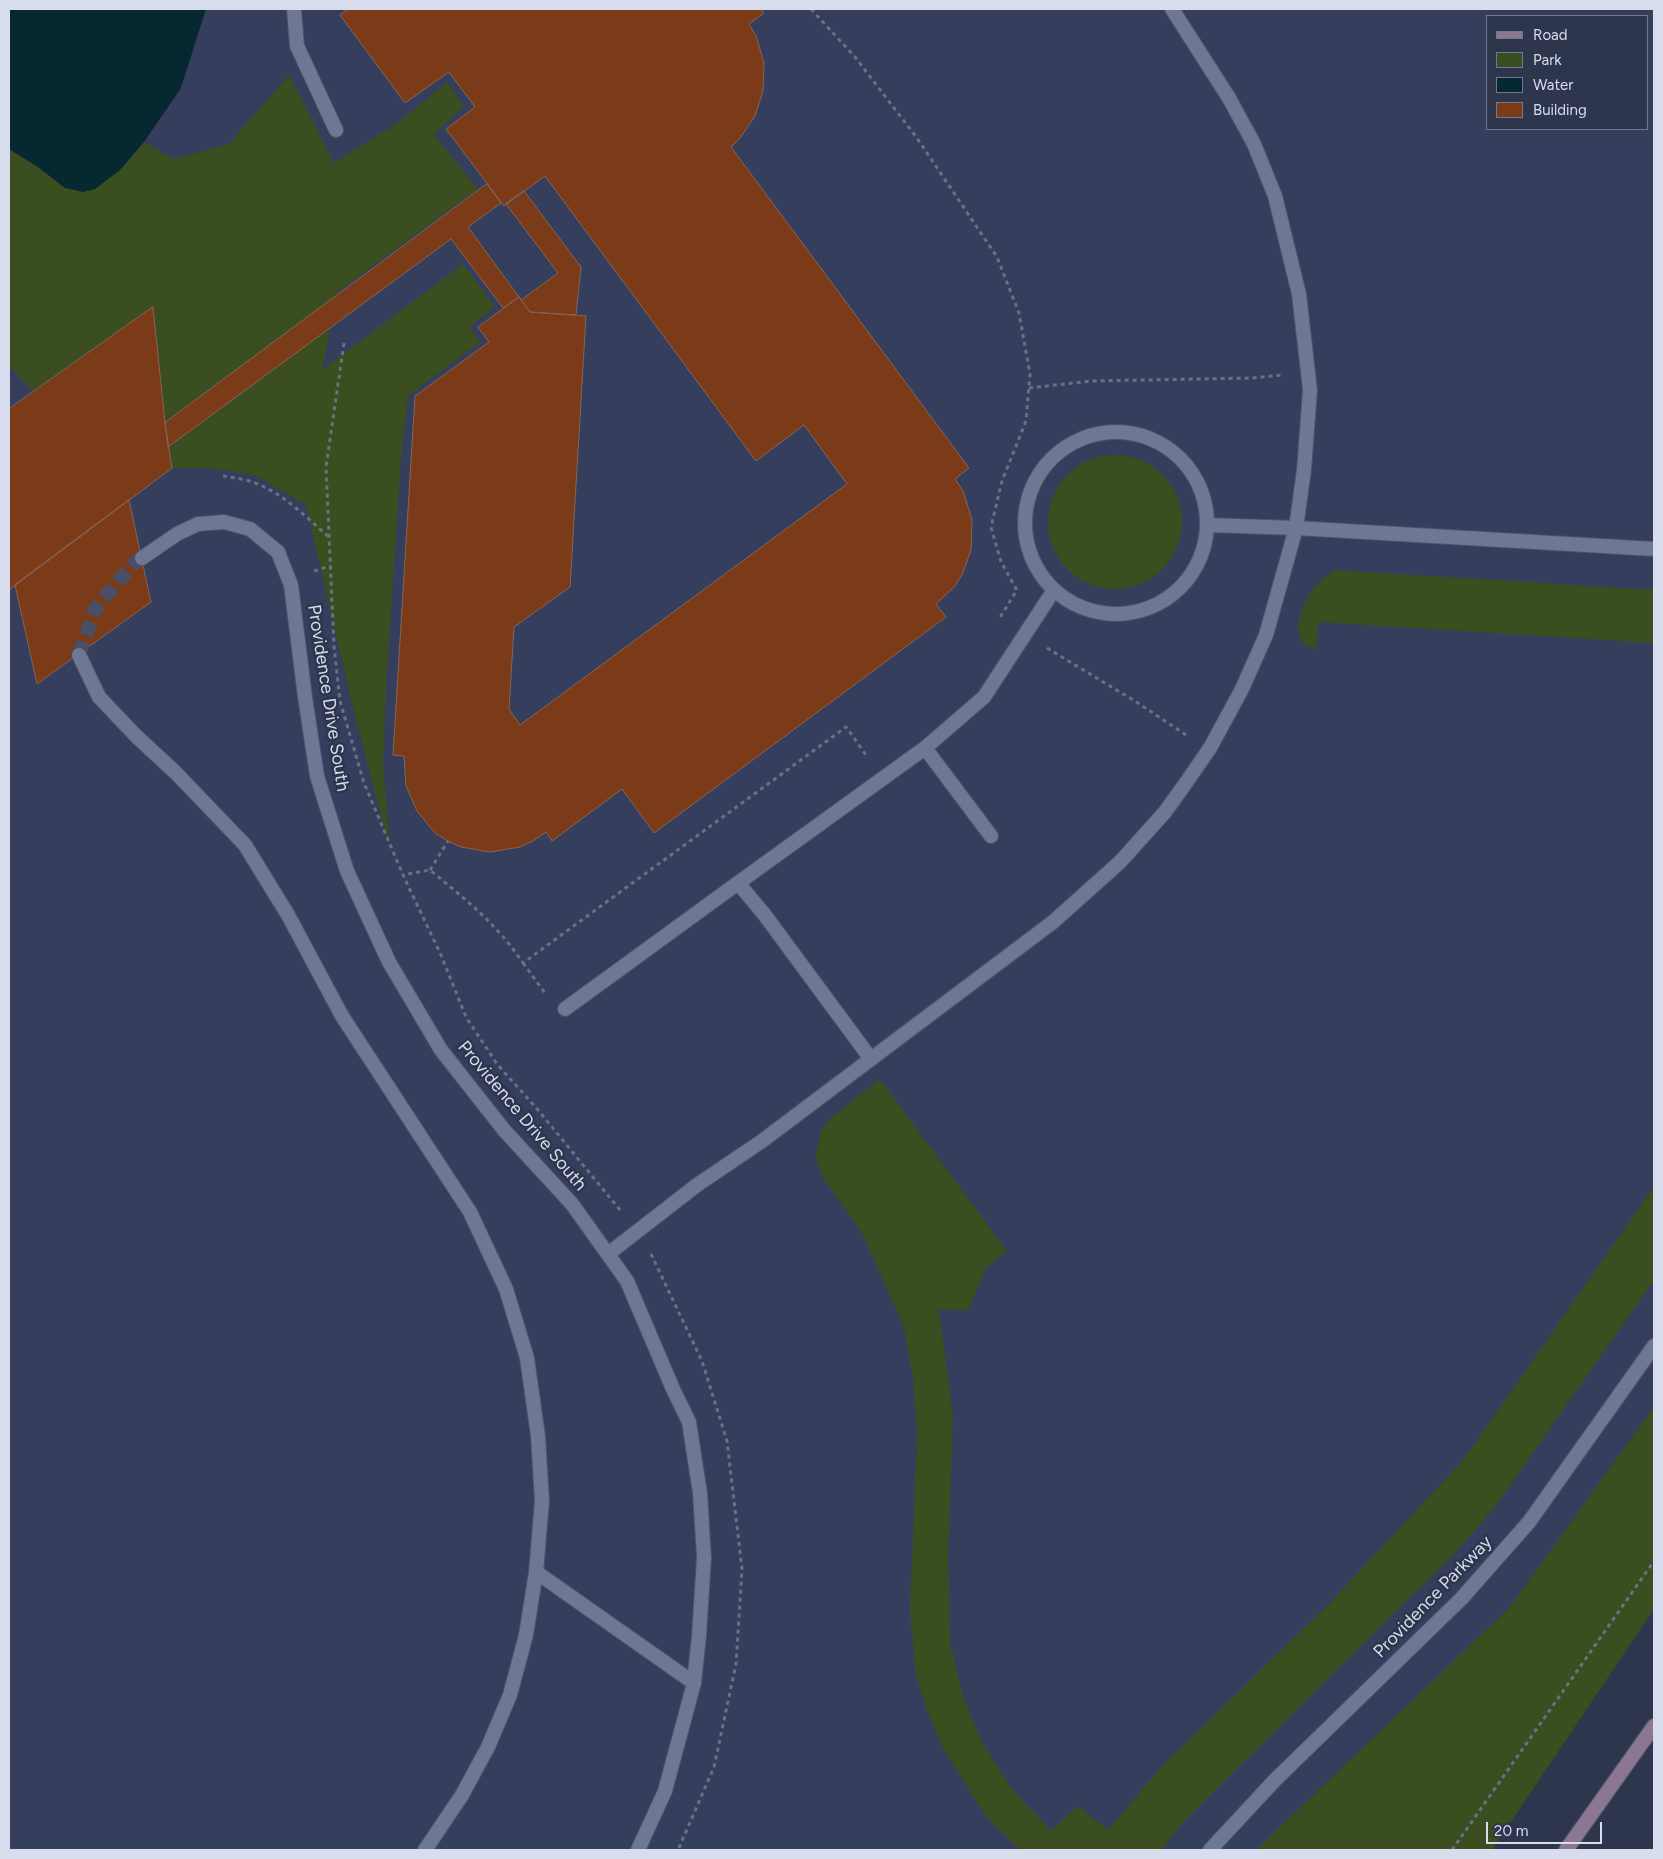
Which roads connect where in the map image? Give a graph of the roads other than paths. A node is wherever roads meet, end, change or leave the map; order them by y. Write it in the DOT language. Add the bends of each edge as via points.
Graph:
graph roads {
  1 [pos="294,9"];
  2 [pos="1172,9"];
  3 [pos="336,130"];
  4 [pos="1208,525"];
  5 [pos="1296,528"];
  6 [pos="1654,549"];
  7 [pos="142,558"];
  8 [pos="1054,590"];
  9 [pos="79,654"];
  10 [pos="925,748"];
  11 [pos="991,836"];
  12 [pos="738,883"];
  13 [pos="565,1009"];
  14 [pos="871,1059"];
  15 [pos="608,1254"];
  16 [pos="1654,1346"];
  17 [pos="536,1572"];
  18 [pos="694,1683"];
  19 [pos="1654,1726"];
  20 [pos="425,1850"];
  21 [pos="638,1850"];
  22 [pos="1210,1850"];
  23 [pos="1566,1850"];
  1 -- 3 [label="street" via="297,46"];
  2 -- 5 [label="street" via="1229,98 1254,144 1275,196 1299,294 1310,390"];
  4 -- 5 [label="street"];
  4 -- 8 [label="street" via="1206,544 1195,571 1176,594 1151,609 1123,615 1093,612 1067,601"];
  4 -- 8 [label="street" via="1201,486 1185,462 1162,443 1133,432 1101,432 1071,443 1046,462 1030,490 1024,520 1028,552 1043,580"];
  5 -- 6 [label="street"];
  5 -- 14 [label="street" via="1266,634 1242,689 1210,748 1165,812 1120,862 1053,922"];
  7 -- 15 [label="street, Providence Drive South" via="198,524 224,522 250,529 278,552 291,585 317,776 347,871 388,962 441,1050 504,1130 572,1204"];
  8 -- 10 [label="street" via="984,697"];
  9 -- 17 [label="street" via="99,697 245,845 288,915 342,1016 470,1212 506,1289 527,1358 538,1436 542,1500"];
  10 -- 11 [label="street"];
  10 -- 12 [label="street"];
  12 -- 13 [label="street"];
  12 -- 14 [label="street"];
  14 -- 15 [label="street"];
  15 -- 18 [label="street, Providence Drive South" via="627,1281 689,1422 700,1493 704,1558"];
  16 -- 22 [label="street, Providence Parkway" via="1529,1522 1474,1584 1275,1780"];
  17 -- 18 [label="street"];
  17 -- 20 [label="street" via="526,1635 510,1695 488,1747 462,1795"];
  18 -- 21 [label="street, Providence Drive South" via="665,1791"];
  19 -- 23 [label="main road"];
}
